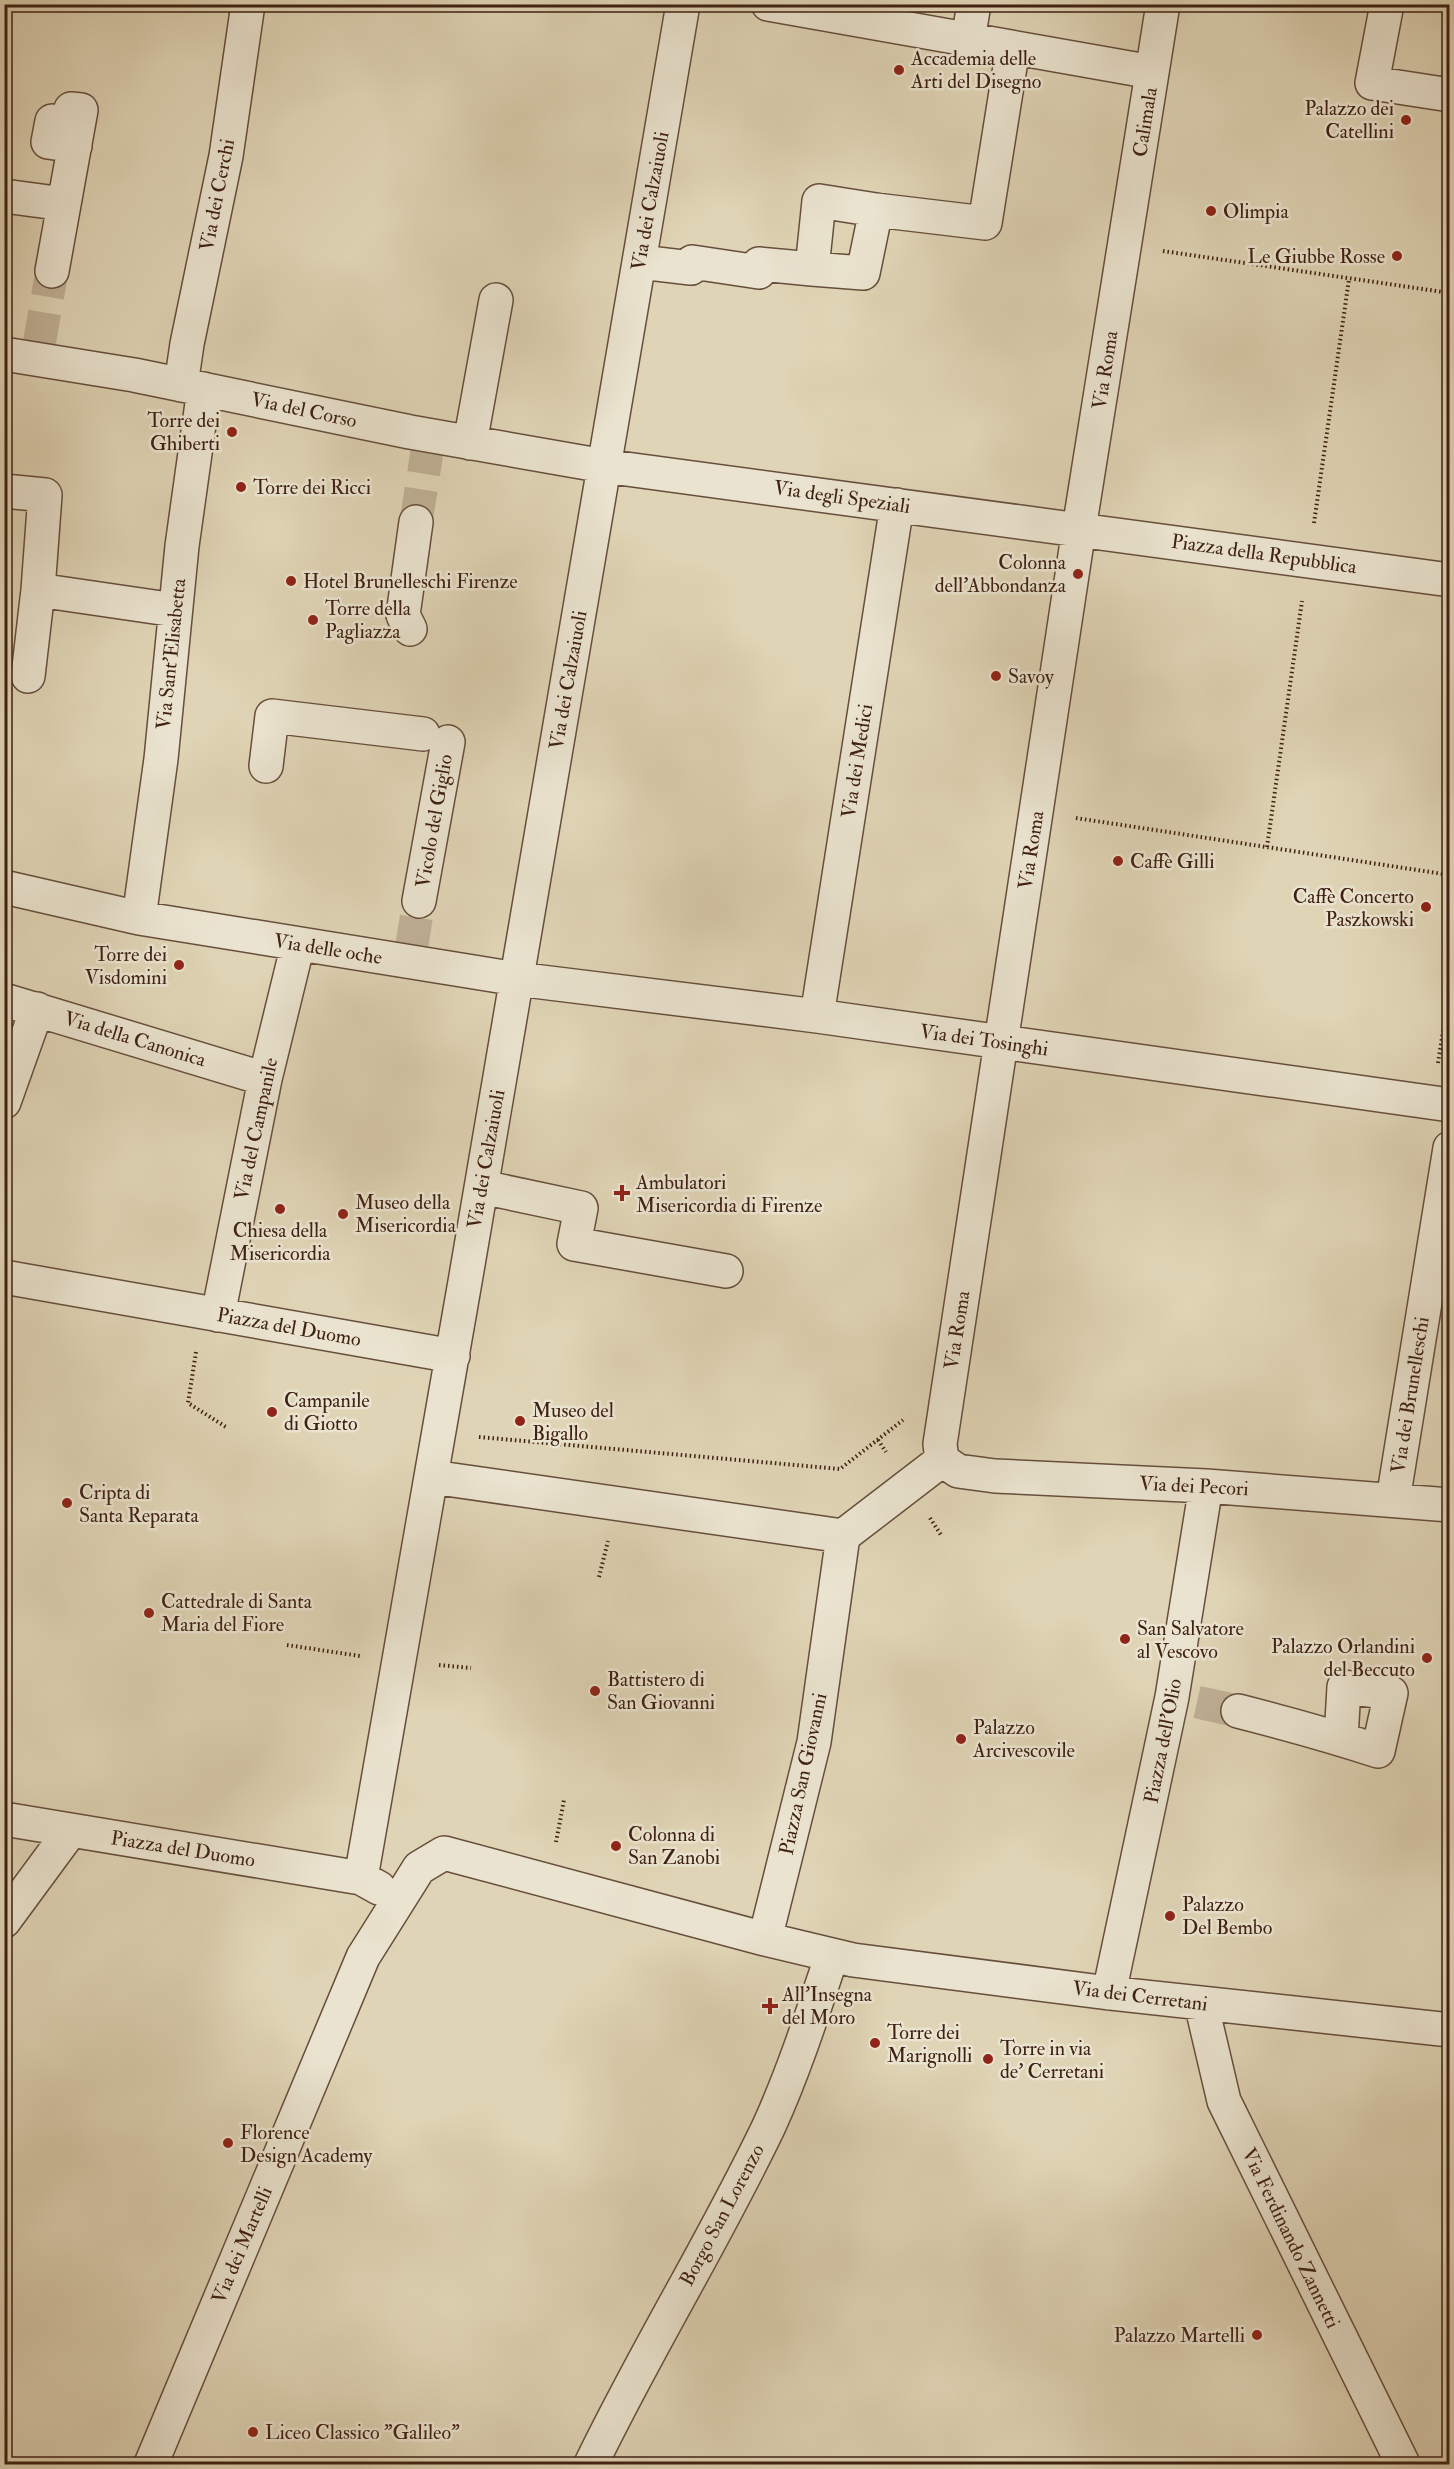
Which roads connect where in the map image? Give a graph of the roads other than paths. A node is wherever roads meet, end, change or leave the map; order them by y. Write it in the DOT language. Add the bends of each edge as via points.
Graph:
graph roads {
  1 [pos="248,4"];
  2 [pos="683,4"];
  3 [pos="768,4"];
  4 [pos="974,4"];
  5 [pos="1163,4"];
  6 [pos="1387,4"];
  7 [pos="968,40"];
  8 [pos="1014,48"];
  9 [pos="1152,72"];
  10 [pos="1449,95"];
  11 [pos="75,146"];
  12 [pos="4,196"];
  13 [pos="64,204"];
  14 [pos="876,210"];
  15 [pos="1126,243"];
  16 [pos="640,262"];
  17 [pos="812,269"];
  18 [pos="52,271"];
  19 [pos="496,300"];
  20 [pos="26,353"];
  21 [pos="193,387"];
  22 [pos="470,443"];
  23 [pos="604,466"];
  24 [pos="4,490"];
  25 [pos="897,505"];
  26 [pos="416,522"];
  27 [pos="1079,529"];
  28 [pos="1449,580"];
  29 [pos="38,590"];
  30 [pos="175,610"];
  31 [pos="410,629"];
  32 [pos="28,676"];
  33 [pos="266,766"];
  34 [pos="4,887"];
  35 [pos="419,901"];
  36 [pos="139,918"];
  37 [pos="298,944"];
  38 [pos="517,979"];
  39 [pos="4,999"];
  40 [pos="37,1009"];
  41 [pos="817,1016"];
  42 [pos="1000,1042"];
  43 [pos="265,1079"];
  44 [pos="4,1102"];
  45 [pos="1449,1105"];
  46 [pos="1449,1148"];
  47 [pos="482,1187"];
  48 [pos="726,1271"];
  49 [pos="4,1277"];
  50 [pos="210,1314"];
  51 [pos="453,1356"];
  52 [pos="942,1460"];
  53 [pos="444,1478"];
  54 [pos="1206,1486"];
  55 [pos="1393,1500"];
  56 [pos="1449,1505"];
  57 [pos="843,1536"];
  58 [pos="1238,1711"];
  59 [pos="1341,1739"];
  60 [pos="4,1820"];
  61 [pos="71,1830"];
  62 [pos="361,1878"];
  63 [pos="398,1899"];
  64 [pos="4,1921"];
  65 [pos="765,1939"];
  66 [pos="832,1955"];
  67 [pos="1109,1993"];
  68 [pos="1201,2003"];
  69 [pos="1449,2030"];
  70 [pos="151,2464"];
  71 [pos="591,2464"];
  72 [pos="1403,2464"];
  1 -- 21 [label="street, Via dei Cerchi" via="226,156 187,344"];
  2 -- 16 [label="street, Via dei Calzaiuoli"];
  3 -- 7 [label="street"];
  4 -- 7 [label="street"];
  5 -- 9 [label="street, Calimala"];
  6 -- 10 [label="street" via="1372,83"];
  7 -- 8 [label="street"];
  8 -- 9 [label="street"];
  8 -- 14 [label="street" via="985,222"];
  9 -- 15 [label="street, Calimala"];
  11 -- 13 [label="street"];
  12 -- 13 [label="street"];
  13 -- 18 [label="street"];
  14 -- 17 [label="street" via="863,273"];
  14 -- 17 [label="street" via="819,201"];
  15 -- 27 [label="street, Via Roma"];
  16 -- 17 [label="street" via="691,268 692,262 759,273 759,264"];
  16 -- 23 [label="street, Via dei Calzaiuoli"];
  19 -- 22 [label="street"];
  20 -- 21 [label="street, Via del Corso"];
  21 -- 22 [label="street, Via del Corso" via="429,440"];
  21 -- 30 [label="street, Via Sant'Elisabetta"];
  22 -- 23 [label="street, Via del Corso"];
  23 -- 25 [label="street, Via degli Speziali"];
  23 -- 38 [label="street, Via dei Calzaiuoli"];
  24 -- 29 [label="street" via="45,495"];
  25 -- 27 [label="street, Via degli Speziali"];
  25 -- 41 [label="street, Via dei Medici"];
  26 -- 31 [label="street" via="403,615"];
  27 -- 28 [label="street, Piazza della Repubblica"];
  27 -- 42 [label="street, Via Roma"];
  29 -- 30 [label="street"];
  29 -- 32 [label="street"];
  30 -- 36 [label="street, Via Sant'Elisabetta" via="161,759"];
  33 -- 35 [label="street, Vicolo del Giglio" via="272,716 436,738"];
  34 -- 36 [label="street"];
  36 -- 37 [label="street, Via delle oche"];
  37 -- 38 [label="street, Via delle oche" via="410,956"];
  37 -- 43 [label="street, Via del Campanile"];
  38 -- 41 [label="street, Via dei Tosinghi"];
  38 -- 47 [label="street, Via dei Calzaiuoli"];
  39 -- 40 [label="street, Via della Canonica"];
  40 -- 43 [label="street, Via della Canonica"];
  40 -- 44 [label="street"];
  41 -- 42 [label="street, Via dei Tosinghi"];
  42 -- 45 [label="street, Via dei Tosinghi"];
  42 -- 52 [label="street, Via Roma" via="940,1444"];
  43 -- 50 [label="street, Via del Campanile"];
  46 -- 55 [label="street, Via dei Brunelleschi"];
  47 -- 48 [label="street" via="581,1208 574,1244"];
  47 -- 51 [label="street, Via dei Calzaiuoli"];
  49 -- 50 [label="street, Piazza del Duomo"];
  50 -- 51 [label="street, Piazza del Duomo"];
  51 -- 53 [label="street" via="439,1433"];
  52 -- 54 [label="street, Via dei Pecori" via="958,1471 995,1476"];
  52 -- 57 [label="street"];
  53 -- 57 [label="street"];
  53 -- 62 [label="street"];
  54 -- 55 [label="street, Via dei Pecori"];
  54 -- 67 [label="street, Piazza dell'Olio" via="1184,1699"];
  55 -- 56 [label="street, Via dei Pecori"];
  57 -- 65 [label="street, Piazza San Giovanni" via="814,1742"];
  58 -- 59 [label="street"];
  60 -- 61 [label="street, Piazza del Duomo"];
  61 -- 62 [label="street, Piazza del Duomo"];
  61 -- 64 [label="street"];
  62 -- 63 [label="street, Piazza del Duomo"];
  63 -- 65 [label="street, Via dei Martelli" via="419,1868 444,1853"];
  63 -- 70 [label="street, Via dei Martelli" via="363,1957"];
  65 -- 66 [label="street"];
  66 -- 67 [label="street, Via dei Cerretani"];
  66 -- 71 [label="street, Borgo San Lorenzo" via="770,2124"];
  67 -- 68 [label="street, Via dei Cerretani"];
  68 -- 69 [label="street, Via dei Cerretani"];
  68 -- 72 [label="street, Via Ferdinando Zannetti" via="1224,2101"];
}
